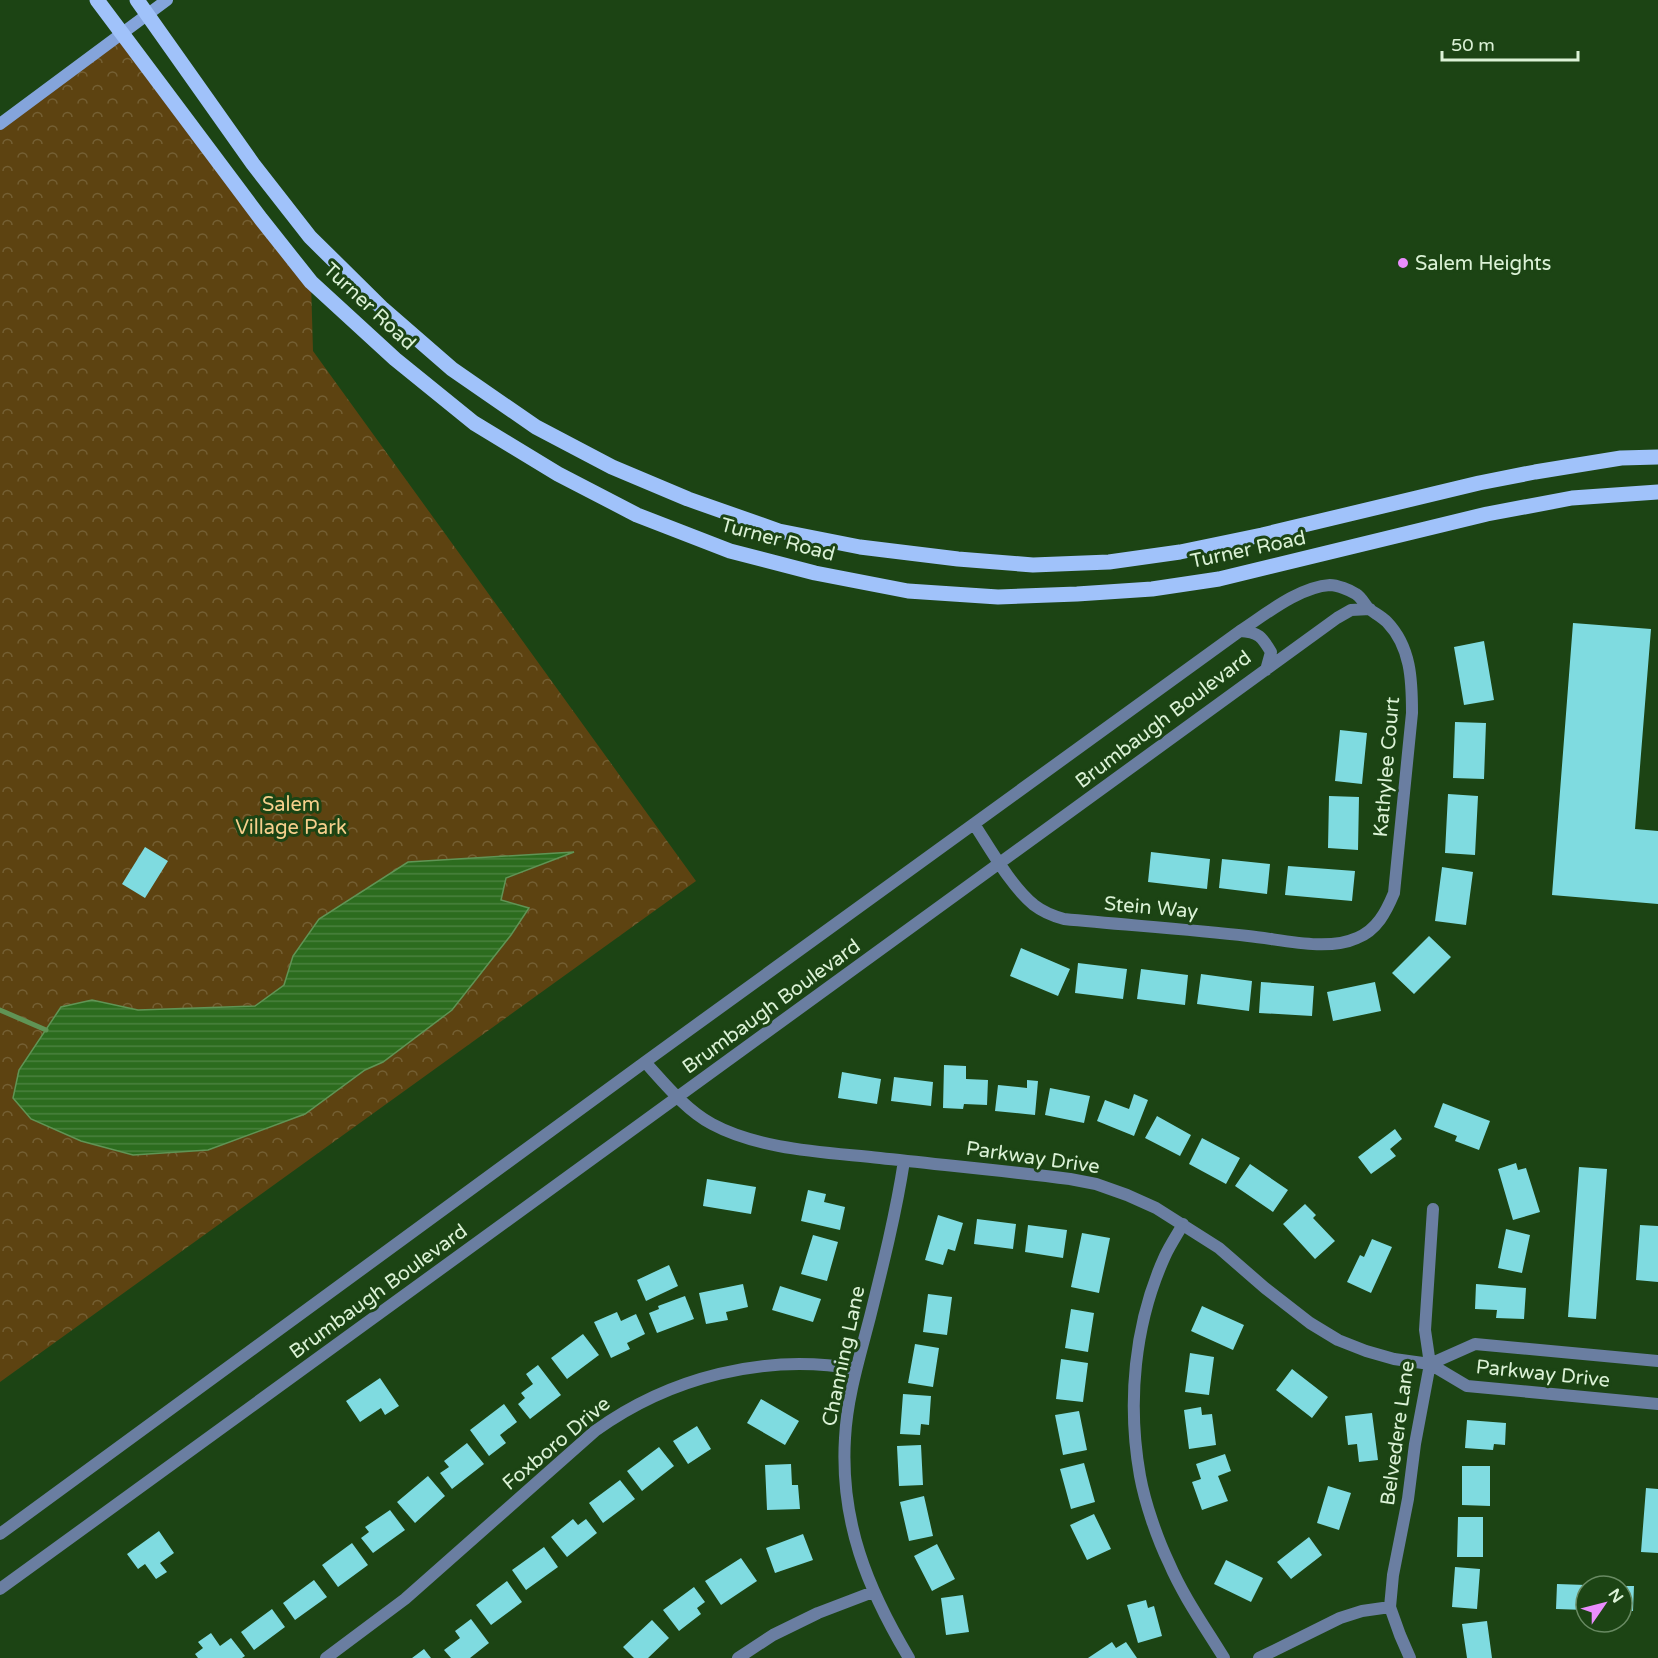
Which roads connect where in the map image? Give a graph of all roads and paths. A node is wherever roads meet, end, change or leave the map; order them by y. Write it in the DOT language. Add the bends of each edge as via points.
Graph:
graph roads {
  1 [pos="97,0"];
  2 [pos="137,0"];
  3 [pos="167,0"];
  4 [pos="147,14"];
  5 [pos="122,34"];
  6 [pos="0,123"];
  7 [pos="1658,457"];
  8 [pos="1658,492"];
  9 [pos="1370,609"];
  10 [pos="1240,631"];
  11 [pos="1266,670"];
  12 [pos="974,825"];
  13 [pos="1000,864"];
  14 [pos="1366,934"];
  15 [pos="645,1062"];
  16 [pos="678,1097"];
  17 [pos="904,1161"];
  18 [pos="1433,1209"];
  19 [pos="1183,1224"];
  20 [pos="1658,1361"];
  21 [pos="1430,1364"];
  22 [pos="856,1369"];
  23 [pos="1658,1404"];
  24 [pos="0,1534"];
  25 [pos="0,1589"];
  26 [pos="873,1592"];
  27 [pos="1390,1607"];
  28 [pos="326,1658"];
  29 [pos="738,1658"];
  30 [pos="909,1658"];
  31 [pos="1224,1658"];
  32 [pos="1259,1658"];
  33 [pos="1410,1658"];
  1 -- 5 [label="main road, Turner Road"];
  2 -- 4 [label="main road, Turner Road"];
  3 -- 4 [label="street"];
  4 -- 5 [label="street"];
  4 -- 7 [label="main road, Turner Road" via="310,237 383,309 452,369 536,427 612,467 688,500 779,531 860,548 958,559 1033,565 1109,562 1262,535 1535,472 1621,458"];
  5 -- 6 [label="street"];
  5 -- 8 [label="main road, Turner Road" via="311,282 395,359 474,423 558,474 637,515 730,551 908,591 998,597 1077,594 1219,579 1488,514 1572,498"];
  9 -- 10 [label="street, Kathylee Court" via="1356,594 1333,585 1313,588"];
  9 -- 11 [label="street" via="1344,614"];
  9 -- 14 [label="street, Kathylee Court" via="1401,642 1410,664 1412,713 1394,893 1388,909"];
  10 -- 11 [label="street, Brumbaugh Boulevard" via="1253,631 1263,638 1271,652"];
  10 -- 12 [label="street, Brumbaugh Boulevard"];
  11 -- 13 [label="street, Brumbaugh Boulevard"];
  12 -- 13 [label="street, Stein Way"];
  12 -- 15 [label="street, Brumbaugh Boulevard"];
  13 -- 14 [label="street, Stein Way" via="1035,905 1064,919 1312,944 1342,943"];
  13 -- 16 [label="street, Brumbaugh Boulevard"];
  15 -- 16 [label="street, Parkway Drive"];
  15 -- 24 [label="street, Brumbaugh Boulevard"];
  16 -- 17 [label="street, Parkway Drive" via="709,1123 753,1140"];
  16 -- 25 [label="street, Brumbaugh Boulevard"];
  17 -- 19 [label="street, Parkway Drive" via="1096,1184 1147,1203"];
  17 -- 22 [label="street, Channing Lane"];
  18 -- 21 [label="street, Belvedere Lane" via="1426,1320"];
  19 -- 21 [label="street, Parkway Drive" via="1219,1248 1310,1323 1338,1340 1394,1359"];
  19 -- 31 [label="street" via="1165,1255 1142,1323 1136,1359 1135,1442 1140,1478 1168,1563"];
  20 -- 21 [label="street, Parkway Drive" via="1476,1344"];
  21 -- 23 [label="street, Parkway Drive" via="1467,1386"];
  21 -- 27 [label="street, Belvedere Lane"];
  22 -- 26 [label="street, Channing Lane" via="846,1422 844,1470 854,1538"];
  22 -- 28 [label="street, Foxboro Drive" via="772,1364 717,1374 684,1383 616,1416 405,1599"];
  26 -- 29 [label="street" via="773,1635"];
  26 -- 30 [label="street, Channing Lane"];
  27 -- 32 [label="street" via="1340,1618"];
  27 -- 33 [label="street, Belvedere Lane"];
}
